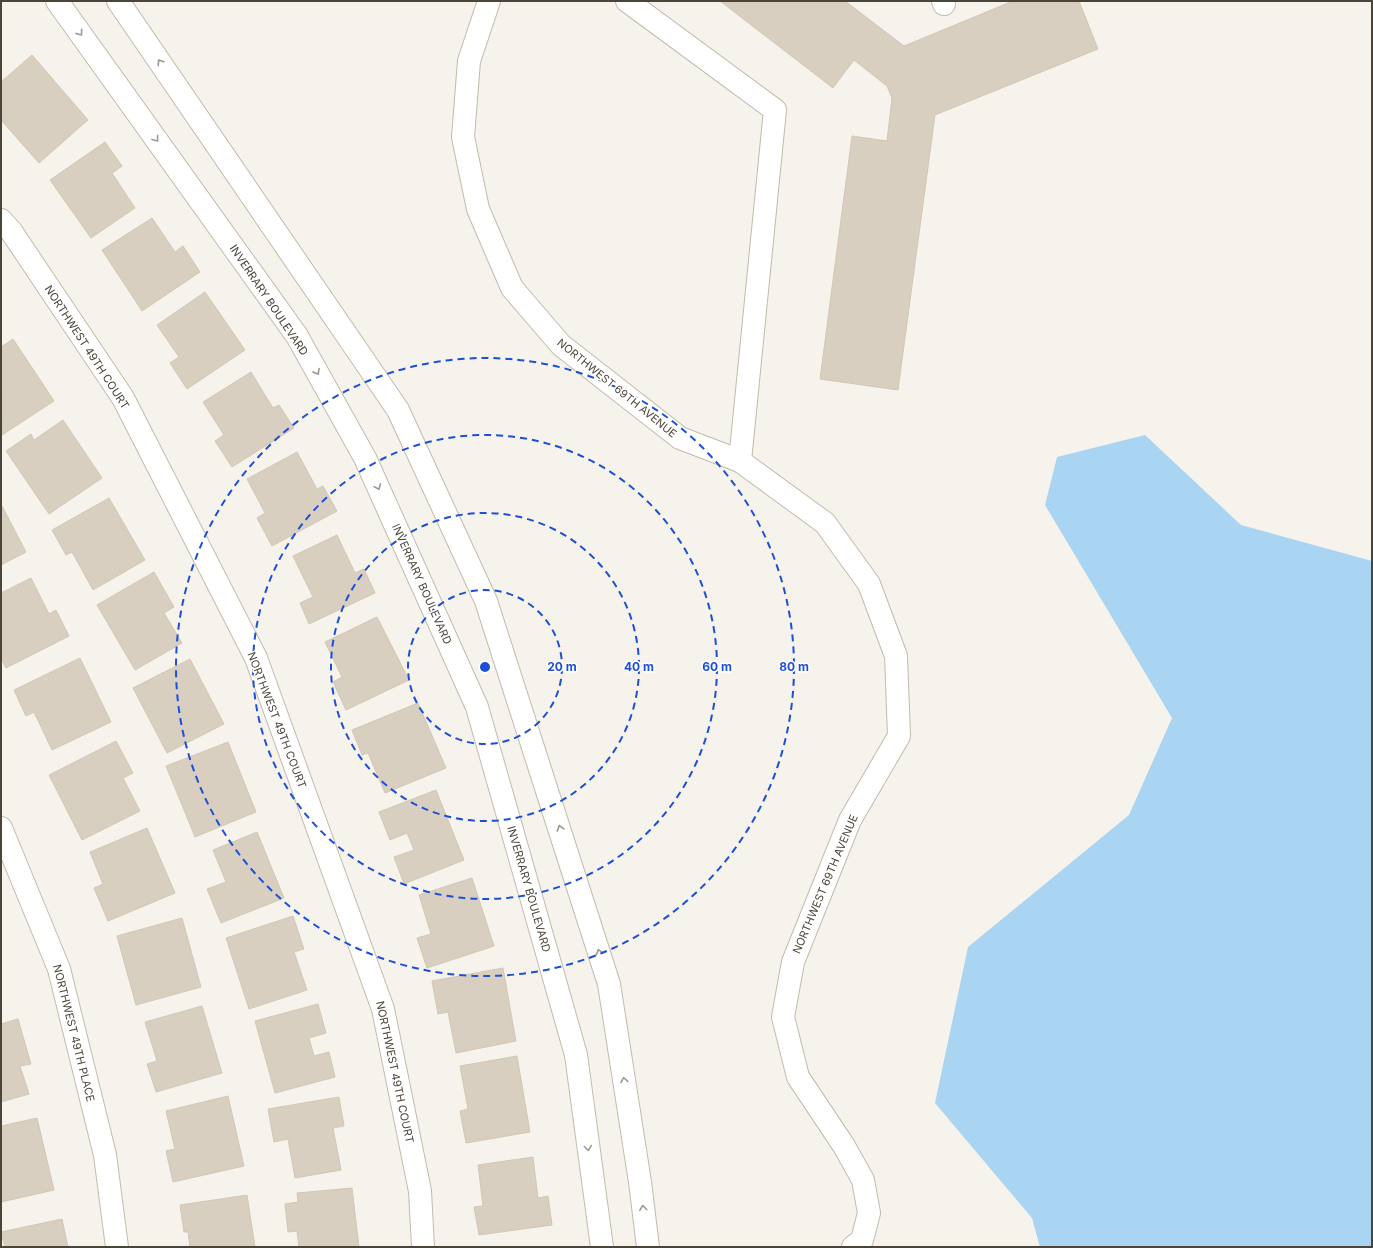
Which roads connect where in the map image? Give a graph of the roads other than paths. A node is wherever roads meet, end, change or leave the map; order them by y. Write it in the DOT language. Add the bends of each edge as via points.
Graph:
graph roads {
  1 [pos="57,1"];
  2 [pos="118,1"];
  3 [pos="489,1"];
  4 [pos="627,1"];
  5 [pos="1,220"];
  6 [pos="740,461"];
  7 [pos="1,828"];
  8 [pos="117,1247"];
  9 [pos="423,1247"];
  10 [pos="602,1247"];
  11 [pos="648,1247"];
  12 [pos="853,1247"];
  1 -- 10 [label="street, INVERRARY BOULEVARD, one-way" via="296,336 365,458 477,707 576,1055"];
  11 -- 2 [label="street, one-way" via="609,984 486,601 398,410"];
  3 -- 6 [label="street, NORTHWEST 69TH AVENUE" via="469,61 463,137 478,209 512,288 561,345 680,438"];
  4 -- 6 [label="street" via="775,110"];
  5 -- 9 [label="street, NORTHWEST 49TH COURT" via="11,231 123,398 256,658 383,1009 420,1191"];
  6 -- 12 [label="street, NORTHWEST 69TH AVENUE" via="825,523 869,584 896,656 899,736 850,820 793,962 783,1017 798,1077 844,1146 863,1180 869,1213 862,1240"];
  7 -- 8 [label="street, NORTHWEST 49TH PLACE" via="59,969 104,1155"];
}
